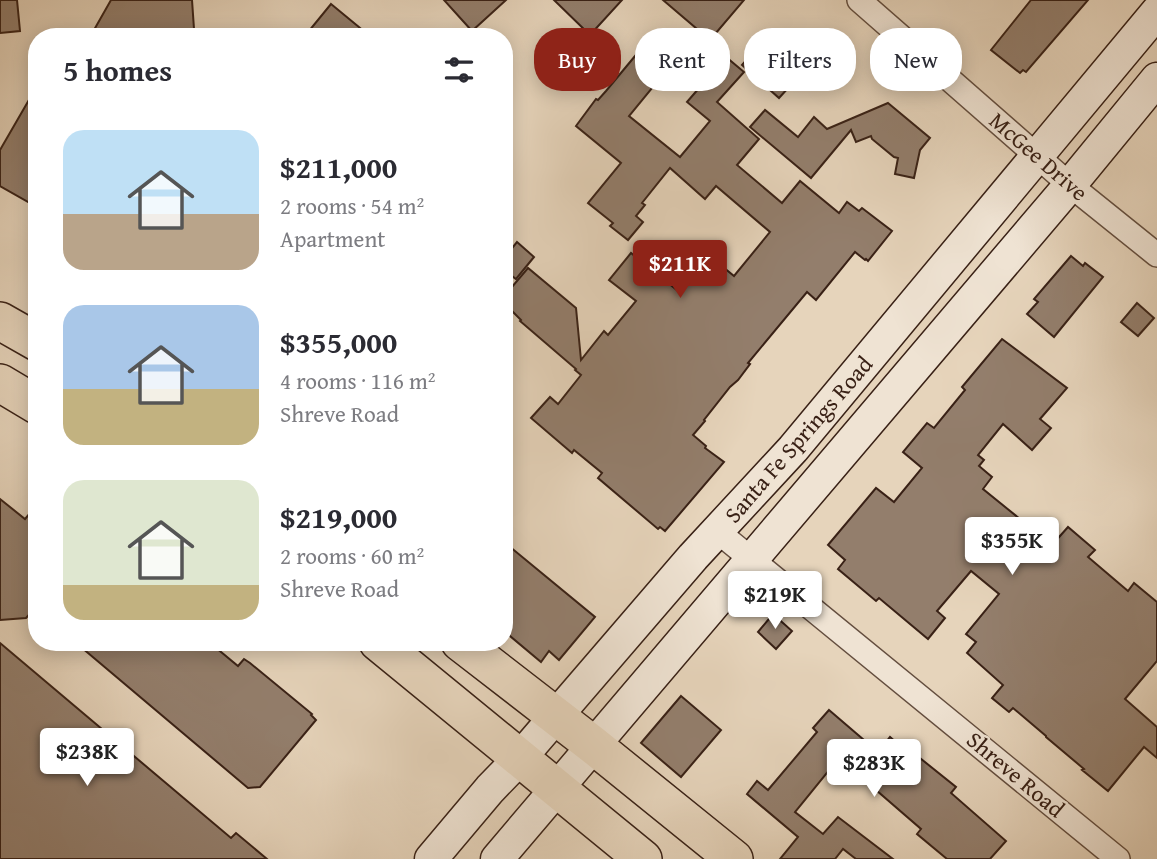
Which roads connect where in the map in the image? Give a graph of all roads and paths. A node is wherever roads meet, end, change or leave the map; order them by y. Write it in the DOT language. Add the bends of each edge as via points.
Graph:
graph roads {
  1 [pos="859,0"];
  2 [pos="1157,12"];
  3 [pos="1157,79"];
  4 [pos="1037,156"];
  5 [pos="1070,185"];
  6 [pos="1157,255"];
  7 [pos="0,321"];
  8 [pos="28,337"];
  9 [pos="0,383"];
  10 [pos="28,400"];
  11 [pos="717,531"];
  12 [pos="751,558"];
  13 [pos="389,651"];
  14 [pos="472,651"];
  15 [pos="555,716"];
  16 [pos="593,745"];
  17 [pos="520,758"];
  18 [pos="557,788"];
  19 [pos="431,859"];
  20 [pos="497,859"];
  21 [pos="643,859"];
  22 [pos="733,859"];
  23 [pos="1118,859"];
  1 -- 4 [label="street, McGee Drive"];
  2 -- 4 [label="main road, Santa Fe Springs Road"];
  3 -- 5 [label="main road, Santa Fe Springs Road"];
  4 -- 5 [label="street, McGee Drive"];
  4 -- 11 [label="main road, Santa Fe Springs Road" via="793,449"];
  5 -- 6 [label="street, McGee Drive"];
  5 -- 12 [label="main road, Santa Fe Springs Road"];
  7 -- 8 [label="main road"];
  9 -- 10 [label="main road"];
  11 -- 12 [label="street, Shreve Road"];
  11 -- 15 [label="main road, Santa Fe Springs Road"];
  12 -- 16 [label="main road, Santa Fe Springs Road"];
  12 -- 23 [label="street, Shreve Road"];
  13 -- 17 [label="main road"];
  14 -- 15 [label="main road"];
  15 -- 16 [label="main road"];
  15 -- 17 [label="main road, Santa Fe Springs Road"];
  16 -- 18 [label="main road, Santa Fe Springs Road"];
  16 -- 22 [label="main road"];
  17 -- 18 [label="main road"];
  17 -- 19 [label="main road, Santa Fe Springs Road"];
  18 -- 20 [label="main road, Santa Fe Springs Road"];
  18 -- 21 [label="main road"];
}
